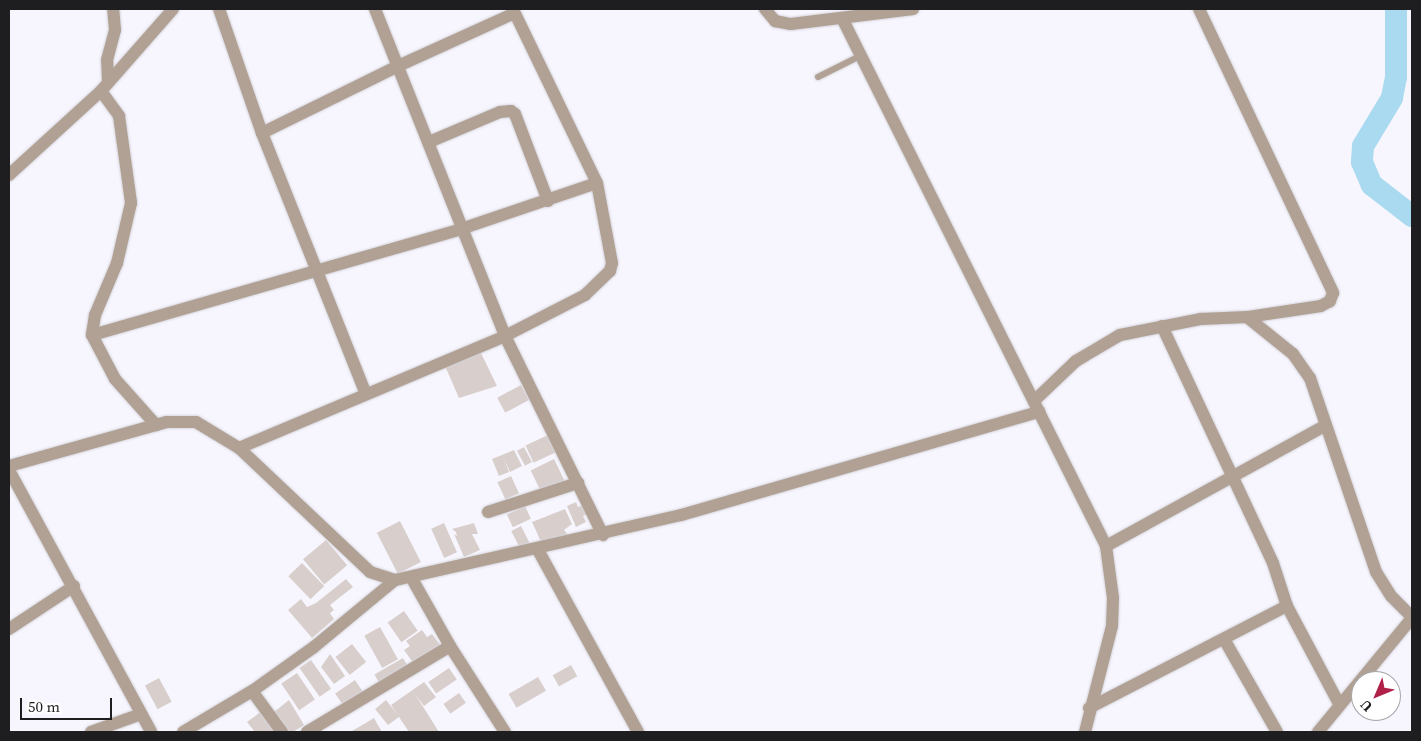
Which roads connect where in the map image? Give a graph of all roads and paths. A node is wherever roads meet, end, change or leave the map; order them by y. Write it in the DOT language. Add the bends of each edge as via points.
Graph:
graph roads {
  1 [pos="114,9"];
  2 [pos="173,9"];
  3 [pos="219,9"];
  4 [pos="375,9"];
  5 [pos="765,9"];
  6 [pos="913,9"];
  7 [pos="1199,9"];
  8 [pos="514,11"];
  9 [pos="843,20"];
  10 [pos="860,56"];
  11 [pos="398,66"];
  12 [pos="818,77"];
  13 [pos="104,87"];
  14 [pos="262,133"];
  15 [pos="429,142"];
  16 [pos="9,175"];
  17 [pos="597,183"];
  18 [pos="548,201"];
  19 [pos="464,228"];
  20 [pos="316,270"];
  21 [pos="1247,318"];
  22 [pos="1162,326"];
  23 [pos="92,335"];
  24 [pos="504,336"];
  25 [pos="366,392"];
  26 [pos="1035,400"];
  27 [pos="1039,412"];
  28 [pos="156,426"];
  29 [pos="1324,426"];
  30 [pos="239,448"];
  31 [pos="9,466"];
  32 [pos="9,470"];
  33 [pos="1232,478"];
  34 [pos="578,483"];
  35 [pos="488,512"];
  36 [pos="603,535"];
  37 [pos="1106,546"];
  38 [pos="538,550"];
  39 [pos="411,578"];
  40 [pos="394,580"];
  41 [pos="74,586"];
  42 [pos="1287,606"];
  43 [pos="1412,618"];
  44 [pos="9,628"];
  45 [pos="1224,639"];
  46 [pos="450,646"];
  47 [pos="252,691"];
  48 [pos="1339,704"];
  49 [pos="1089,708"];
  50 [pos="141,714"];
  51 [pos="1320,731"];
  52 [pos="91,732"];
  53 [pos="151,732"];
  54 [pos="183,732"];
  55 [pos="282,732"];
  56 [pos="307,732"];
  57 [pos="505,732"];
  58 [pos="638,732"];
  59 [pos="1085,732"];
  60 [pos="1277,732"];
  1 -- 13 [label="street" via="115,30"];
  2 -- 13 [label="street"];
  3 -- 14 [label="street"];
  4 -- 11 [label="street"];
  5 -- 9 [label="street" via="780,23"];
  6 -- 9 [label="street"];
  7 -- 21 [label="street" via="1333,293 1330,301 1321,306"];
  8 -- 11 [label="street"];
  8 -- 17 [label="street"];
  9 -- 10 [label="street"];
  10 -- 12 [label="lane"];
  10 -- 26 [label="street"];
  11 -- 14 [label="street"];
  11 -- 15 [label="street"];
  13 -- 16 [label="street"];
  13 -- 23 [label="street" via="119,116 131,204 117,263 95,315"];
  14 -- 20 [label="street"];
  15 -- 18 [label="street" via="500,112 511,111 515,114"];
  15 -- 19 [label="street"];
  17 -- 18 [label="street"];
  17 -- 24 [label="street" via="612,262 610,272 585,295"];
  18 -- 19 [label="street"];
  19 -- 20 [label="street"];
  19 -- 24 [label="street"];
  20 -- 23 [label="street"];
  20 -- 25 [label="street"];
  21 -- 22 [label="street" via="1201,319"];
  21 -- 29 [label="street" via="1303,365"];
  22 -- 26 [label="street" via="1105,341 1058,376"];
  22 -- 33 [label="street"];
  23 -- 28 [label="street" via="115,379"];
  24 -- 25 [label="street"];
  24 -- 34 [label="street"];
  25 -- 30 [label="street"];
  26 -- 27 [label="street"];
  27 -- 36 [label="street"];
  27 -- 37 [label="street"];
  28 -- 30 [label="street" via="196,422"];
  28 -- 31 [label="street"];
  29 -- 33 [label="street"];
  29 -- 43 [label="street" via="1376,572 1391,596"];
  30 -- 40 [label="street" via="370,572"];
  32 -- 41 [label="street"];
  33 -- 37 [label="street"];
  33 -- 42 [label="street" via="1272,562"];
  34 -- 35 [label="street"];
  34 -- 36 [label="street"];
  36 -- 38 [label="street"];
  37 -- 49 [label="street" via="1113,598 1112,626"];
  38 -- 39 [label="street"];
  38 -- 58 [label="street"];
  39 -- 40 [label="street"];
  39 -- 46 [label="street"];
  40 -- 47 [label="street" via="314,647"];
  41 -- 44 [label="street"];
  41 -- 50 [label="street"];
  42 -- 45 [label="street"];
  42 -- 48 [label="street"];
  43 -- 48 [label="street"];
  45 -- 49 [label="street"];
  45 -- 60 [label="street"];
  46 -- 56 [label="street"];
  46 -- 57 [label="street"];
  47 -- 54 [label="street"];
  47 -- 55 [label="street"];
  48 -- 51 [label="street"];
  49 -- 59 [label="street"];
  50 -- 52 [label="street"];
  50 -- 53 [label="street"];
}
